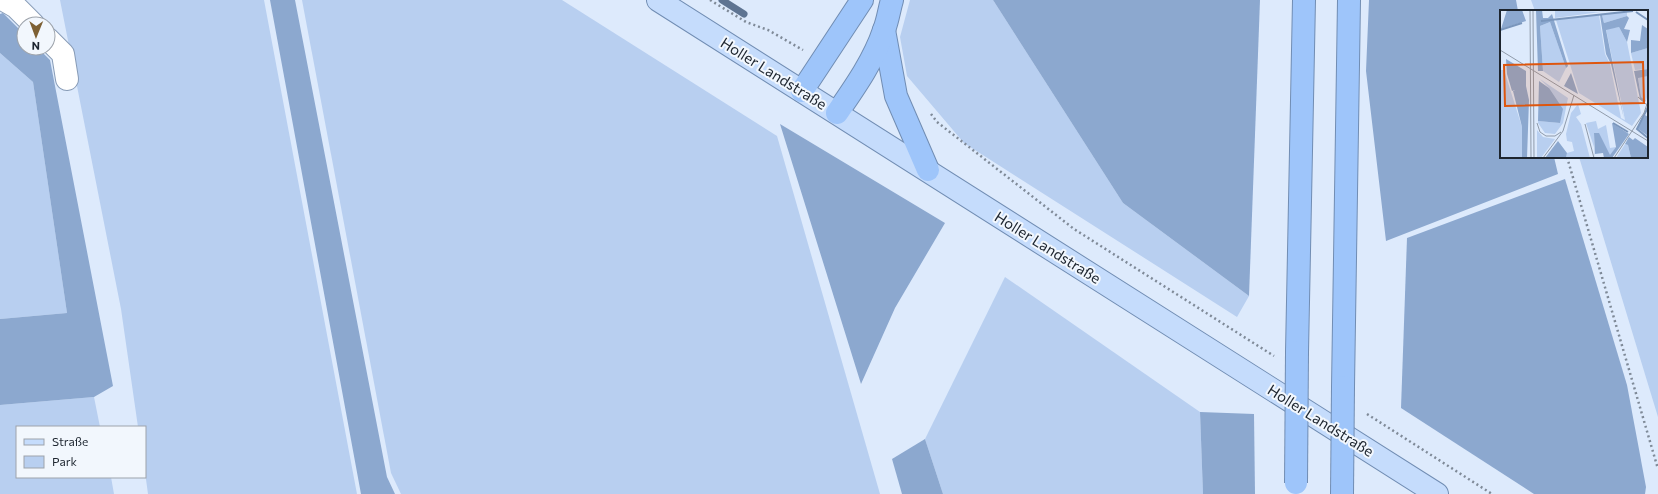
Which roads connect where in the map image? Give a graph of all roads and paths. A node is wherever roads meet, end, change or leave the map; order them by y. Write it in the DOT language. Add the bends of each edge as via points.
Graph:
graph roads {
  1 [pos="4,0"];
  2 [pos="658,0"];
  3 [pos="710,0"];
  4 [pos="862,0"];
  5 [pos="892,0"];
  6 [pos="1304,0"];
  7 [pos="1348,0"];
  8 [pos="25,16"];
  9 [pos="884,30"];
  10 [pos="56,47"];
  11 [pos="822,61"];
  12 [pos="67,79"];
  13 [pos="802,91"];
  14 [pos="928,110"];
  15 [pos="837,113"];
  16 [pos="1567,158"];
  17 [pos="928,170"];
  18 [pos="1287,355"];
  19 [pos="1364,413"];
  20 [pos="1658,469"];
  21 [pos="1296,489"];
  22 [pos="1342,494"];
  23 [pos="1437,494"];
  24 [pos="1492,494"];
  1 -- 8 [label="street" via="16,6"];
  2 -- 13 [label="main road, Holler Landstraße"];
  3 -- 11 [label="path" via="746,22 775,34"];
  4 -- 11 [label="highway"];
  5 -- 9 [label="highway"];
  6 -- 18 [label="highway"];
  7 -- 22 [label="highway, bridge"];
  9 -- 15 [label="highway" via="859,83"];
  9 -- 17 [label="highway" via="896,96"];
  10 -- 12 [label="street" via="63,54"];
  11 -- 13 [label="highway"];
  13 -- 15 [label="main road, Holler Landstraße"];
  14 -- 18 [label="path" via="937,122 1074,229"];
  15 -- 17 [label="main road, Holler Landstraße"];
  16 -- 20 [label="path"];
  17 -- 23 [label="main road, Holler Landstraße"];
  18 -- 21 [label="highway, bridge"];
  19 -- 24 [label="path"];
}
